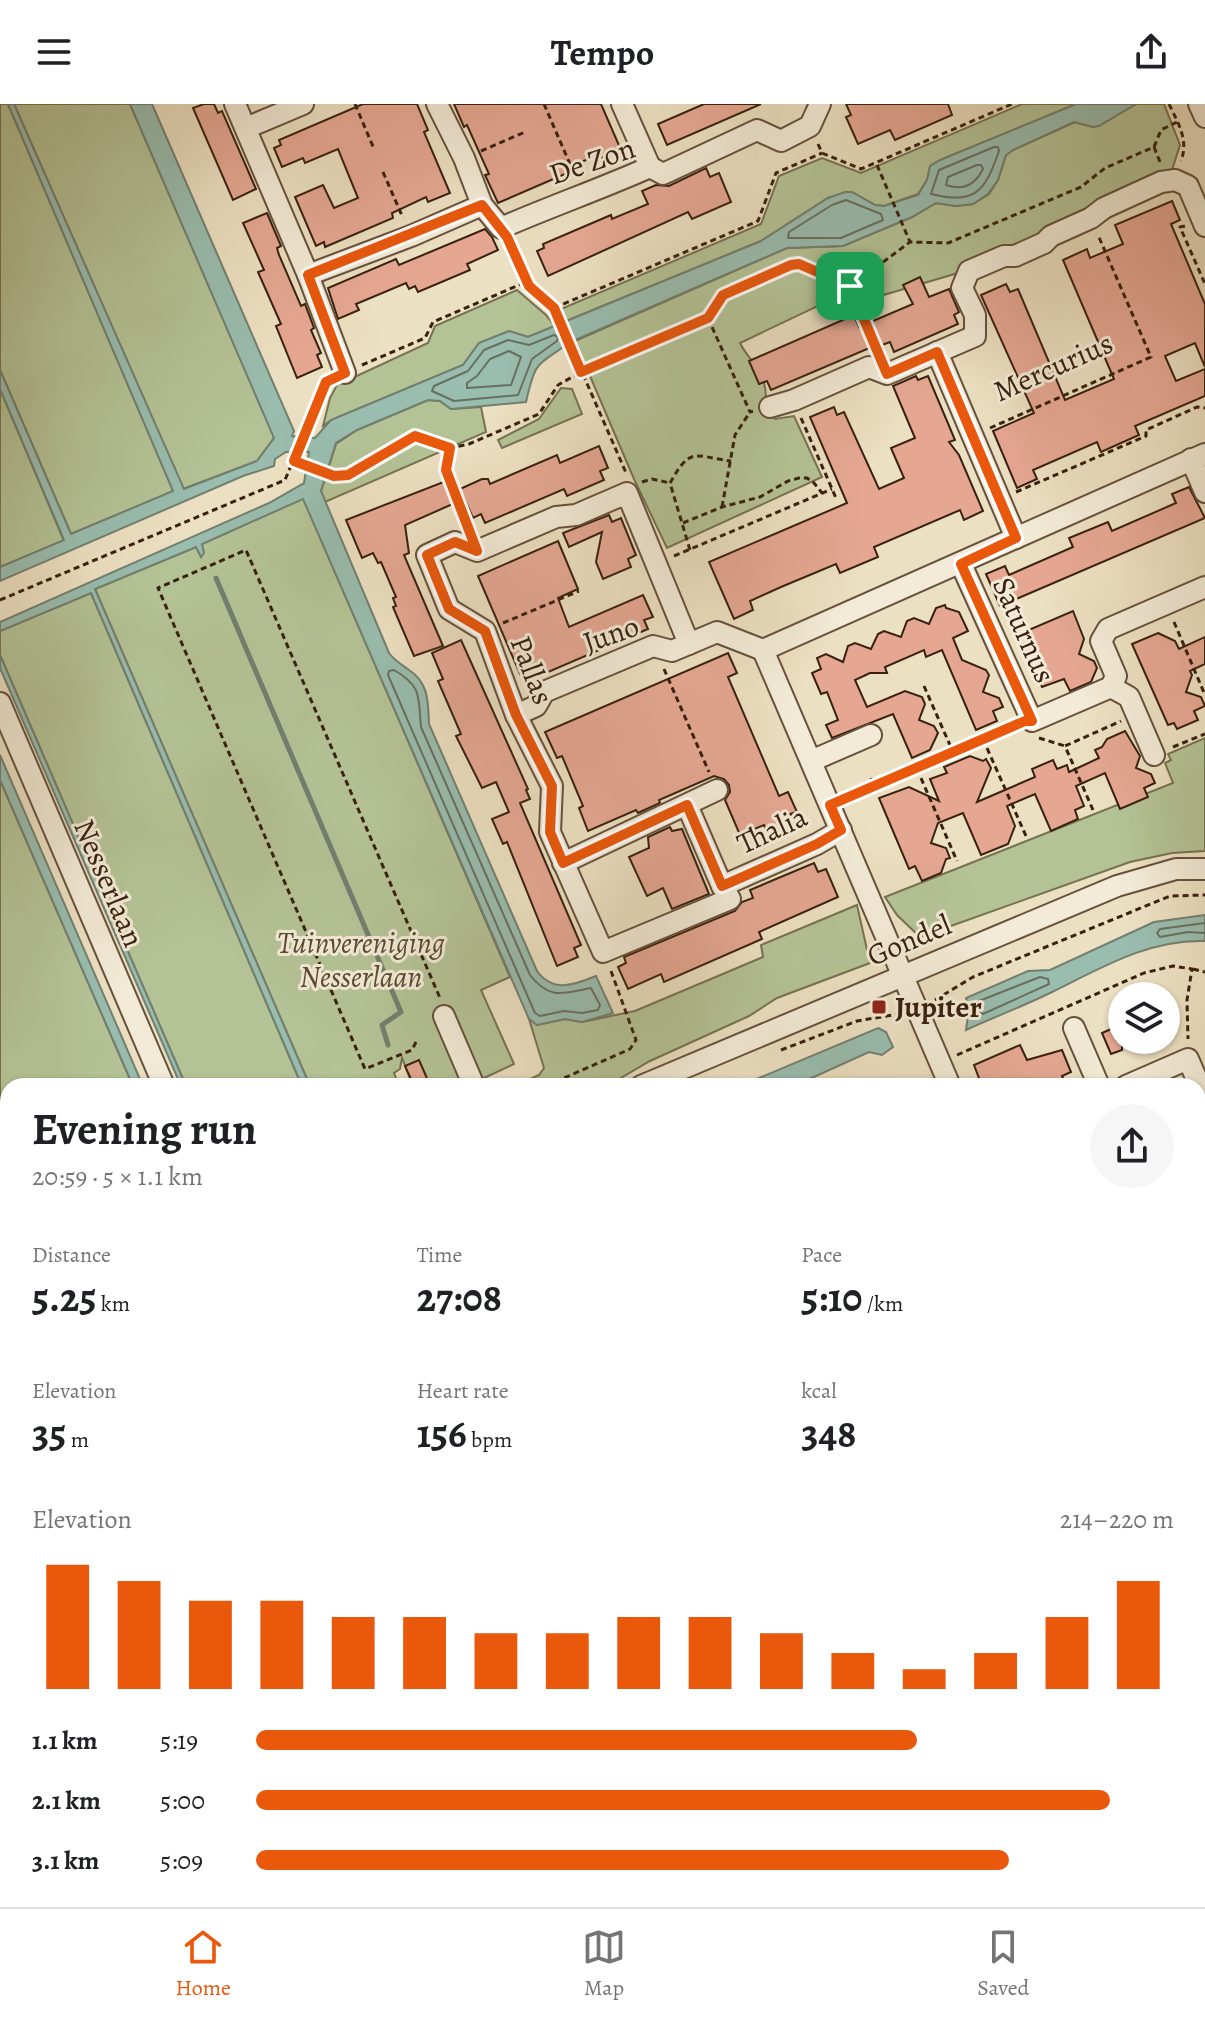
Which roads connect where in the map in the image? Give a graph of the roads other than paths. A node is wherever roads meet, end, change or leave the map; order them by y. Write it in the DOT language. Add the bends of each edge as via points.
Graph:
graph roads {
  1 [pos="235,104"];
  2 [pos="303,104"];
  3 [pos="437,104"];
  4 [pos="622,104"];
  5 [pos="820,104"];
  6 [pos="1199,104"];
  7 [pos="1205,117"];
  8 [pos="246,128"];
  9 [pos="650,167"];
  10 [pos="482,205"];
  11 [pos="1205,226"];
  12 [pos="308,275"];
  13 [pos="937,352"];
  14 [pos="345,373"];
  15 [pos="770,407"];
  16 [pos="1198,456"];
  17 [pos="1205,492"];
  18 [pos="1016,538"];
  19 [pos="961,564"];
  20 [pos="1205,587"];
  21 [pos="689,644"];
  22 [pos="763,650"];
  23 [pos="1111,687"];
  24 [pos="0,703"];
  25 [pos="516,715"];
  26 [pos="871,735"];
  27 [pos="1154,755"];
  28 [pos="811,761"];
  29 [pos="717,790"];
  30 [pos="687,805"];
  31 [pos="841,830"];
  32 [pos="563,863"];
  33 [pos="1205,869"];
  34 [pos="722,886"];
  35 [pos="903,975"];
  36 [pos="444,1016"];
  37 [pos="1074,1028"];
  38 [pos="161,1078"];
  39 [pos="471,1078"];
  40 [pos="660,1078"];
  41 [pos="947,1078"];
  42 [pos="1096,1078"];
  43 [pos="1144,1078"];
  44 [pos="1196,1078"];
  1 -- 8 [label="street"];
  2 -- 8 [label="street"];
  3 -- 10 [label="street"];
  4 -- 9 [label="street"];
  5 -- 9 [label="street, De Zon" via="810,126 781,141 757,130 663,174"];
  6 -- 7 [label="street"];
  8 -- 12 [label="street"];
  9 -- 10 [label="street, De Zon" via="501,228"];
  10 -- 12 [label="street"];
  11 -- 13 [label="street, Mercurius" via="1188,186 1175,180 1161,182 1044,243 969,271 962,288 975,315 975,336"];
  12 -- 14 [label="street"];
  13 -- 15 [label="street, Mercurius" via="887,374 869,367"];
  13 -- 18 [label="street, Mercurius"];
  16 -- 17 [label="street"];
  16 -- 18 [label="street"];
  18 -- 19 [label="street"];
  19 -- 22 [label="street"];
  19 -- 23 [label="street, Saturnus" via="1035,730"];
  20 -- 23 [label="street" via="1108,629 1101,641 1116,676"];
  21 -- 22 [label="street" via="717,632"];
  21 -- 25 [label="street, Juno" via="672,651 653,646 544,692 536,706"];
  21 -- 25 [label="street, Pallas" via="627,493 477,551 455,542 427,555 449,609 485,631"];
  22 -- 28 [label="street"];
  23 -- 27 [label="street" via="1129,697"];
  24 -- 38 [label="street, Nesserlaan"];
  25 -- 32 [label="street, Pallas" via="552,786 550,832"];
  26 -- 28 [label="street"];
  28 -- 31 [label="street"];
  29 -- 30 [label="street"];
  30 -- 32 [label="street"];
  30 -- 34 [label="street, Thalia"];
  31 -- 34 [label="street, Thalia"];
  31 -- 35 [label="street"];
  32 -- 34 [label="street, Pallas" via="603,952 730,899"];
  33 -- 35 [label="street, Gondel" via="1176,869 1117,886"];
  35 -- 40 [label="street, Gondel"];
  35 -- 41 [label="street"];
  36 -- 39 [label="street"];
  37 -- 42 [label="street"];
  43 -- 44 [label="street" via="1188,1059"];
}
